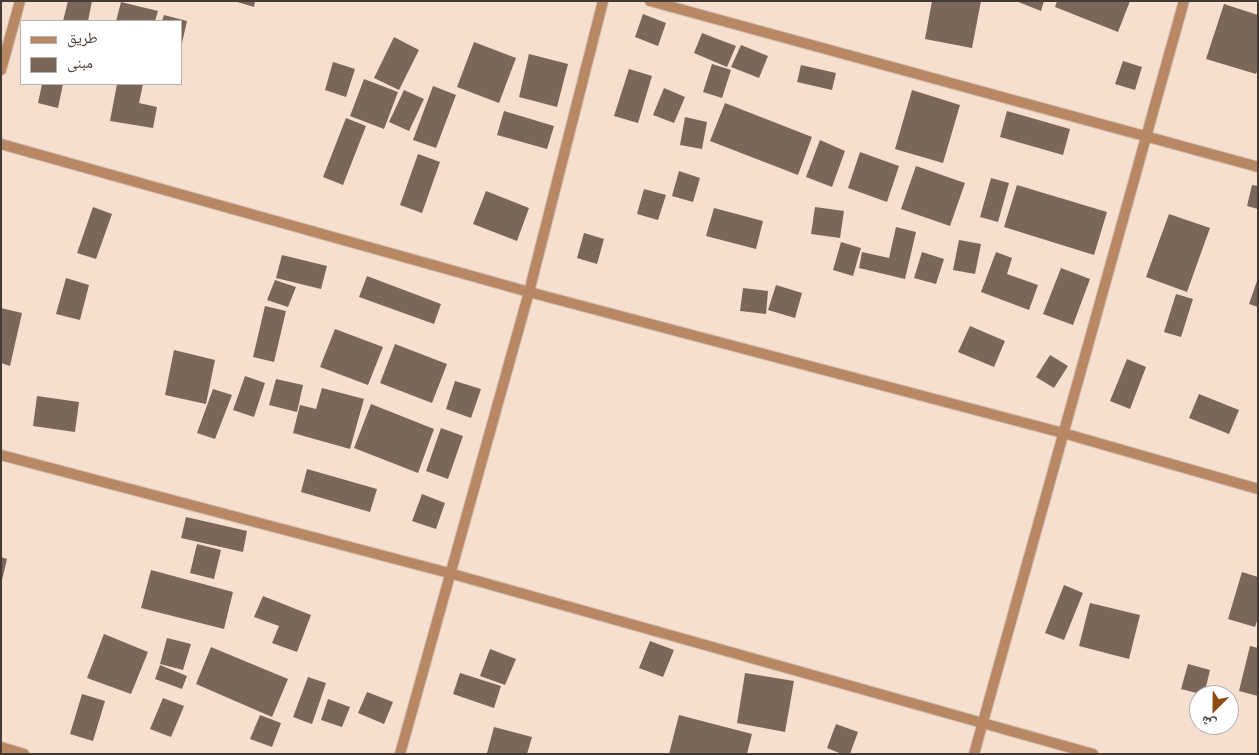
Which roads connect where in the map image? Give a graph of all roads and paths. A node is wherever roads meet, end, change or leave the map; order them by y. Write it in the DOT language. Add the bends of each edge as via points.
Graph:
graph roads {
  1 [pos="20,1"];
  2 [pos="603,1"];
  3 [pos="650,1"];
  4 [pos="1184,1"];
  5 [pos="1,70"];
  6 [pos="1146,137"];
  7 [pos="1,144"];
  8 [pos="1258,166"];
  9 [pos="529,292"];
  10 [pos="1063,433"];
  11 [pos="1,454"];
  12 [pos="1258,489"];
  13 [pos="449,573"];
  14 [pos="982,722"];
  15 [pos="1,747"];
  16 [pos="24,754"];
  17 [pos="400,754"];
  18 [pos="974,754"];
  19 [pos="1093,754"];
  1 -- 5 [label="street"];
  2 -- 9 [label="street"];
  3 -- 6 [label="street"];
  4 -- 6 [label="street"];
  6 -- 8 [label="street"];
  6 -- 10 [label="street"];
  7 -- 9 [label="street"];
  9 -- 10 [label="street"];
  9 -- 13 [label="street"];
  10 -- 12 [label="street"];
  10 -- 14 [label="street"];
  11 -- 13 [label="street"];
  13 -- 14 [label="street"];
  13 -- 17 [label="street"];
  14 -- 18 [label="street"];
  14 -- 19 [label="street"];
  15 -- 16 [label="street"];
}
